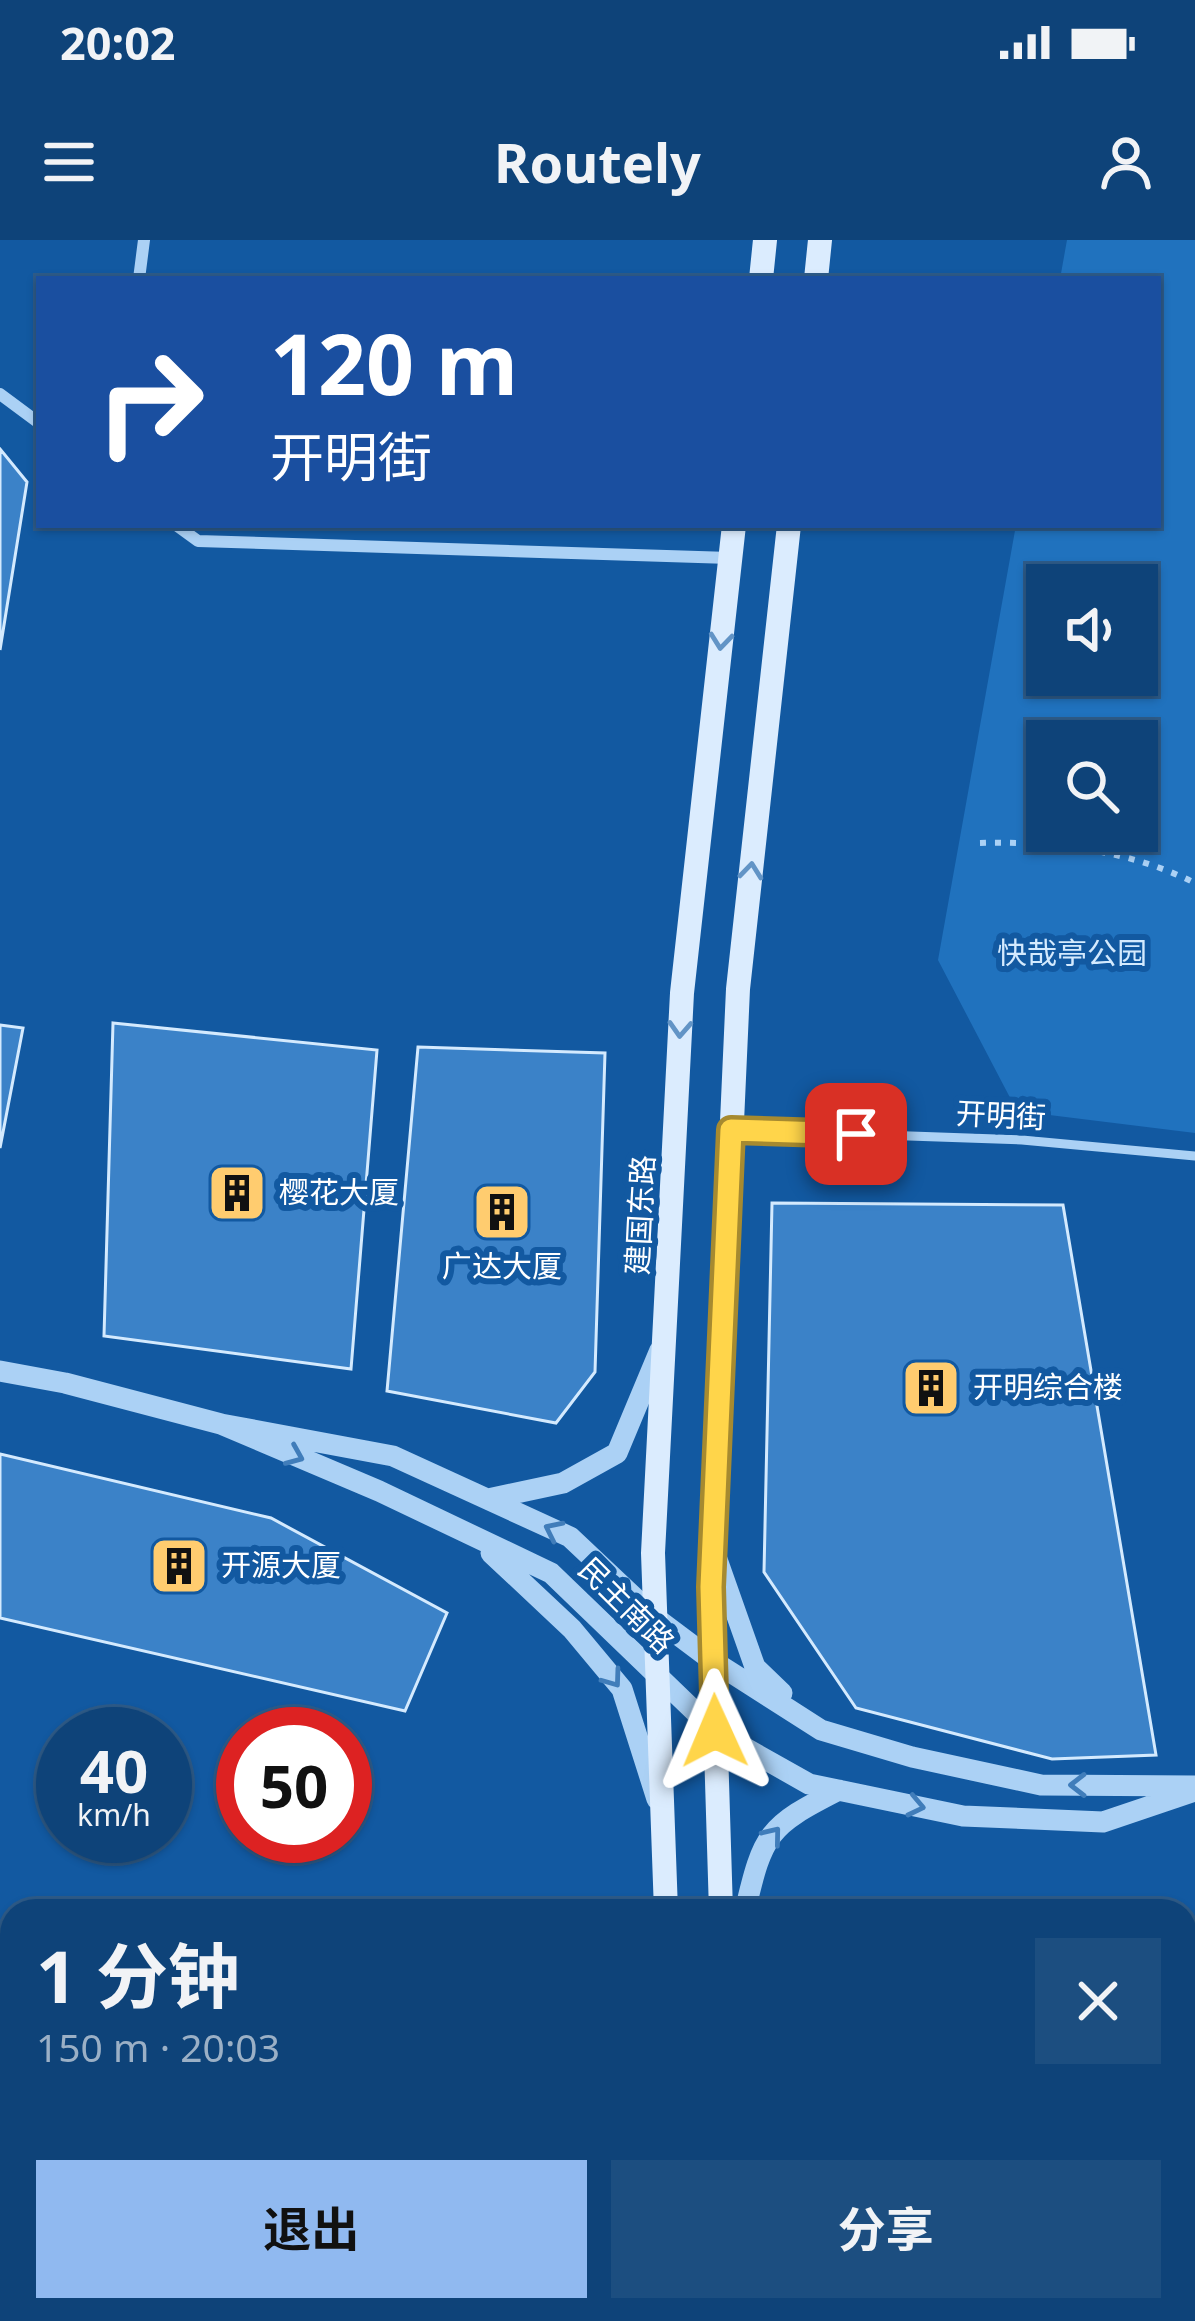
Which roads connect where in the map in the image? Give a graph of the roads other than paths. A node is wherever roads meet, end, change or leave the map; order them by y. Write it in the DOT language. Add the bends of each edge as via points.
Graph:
graph roads {
  1 [pos="144,240"];
  2 [pos="765,240"];
  3 [pos="820,240"];
  4 [pos="140,276"];
  5 [pos="761,276"];
  6 [pos="816,276"];
  7 [pos="0,394"];
  8 [pos="36,421"];
  9 [pos="180,528"];
  10 [pos="734,528"];
  11 [pos="789,528"];
  12 [pos="730,558"];
  13 [pos="731,1130"];
  14 [pos="1195,1156"];
  15 [pos="665,1338"];
  16 [pos="0,1371"];
  17 [pos="221,1424"];
  18 [pos="487,1499"];
  19 [pos="473,1536"];
  20 [pos="713,1546"];
  21 [pos="657,1619"];
  22 [pos="713,1661"];
  23 [pos="658,1681"];
  24 [pos="821,1730"];
  25 [pos="715,1731"];
  26 [pos="1195,1788"];
  27 [pos="839,1790"];
  28 [pos="663,1817"];
  29 [pos="666,1899"];
  30 [pos="721,1899"];
  31 [pos="749,1899"];
  1 -- 4 [label="street"];
  2 -- 5 [label="main road"];
  3 -- 6 [label="main road"];
  7 -- 8 [label="street"];
  9 -- 12 [label="street" via="197,541"];
  10 -- 12 [label="main road, 建国东路"];
  13 -- 11 [label="main road, one-way" via="738,989"];
  12 -- 15 [label="main road, 建国东路, one-way" via="682,993"];
  13 -- 14 [label="lane, 开明街" via="1022,1140"];
  13 -- 20 [label="main road"];
  15 -- 18 [label="street" via="617,1453 563,1484"];
  15 -- 21 [label="main road, 建国东路"];
  16 -- 17 [label="street, 民主南路"];
  17 -- 18 [label="street, 民主南路" via="393,1456"];
  17 -- 19 [label="street, 民主南路, one-way"];
  21 -- 18 [label="street, 民主南路, one-way" via="570,1537"];
  19 -- 23 [label="street, 民主南路" via="550,1573"];
  19 -- 28 [label="street, one-way" via="572,1629 622,1689"];
  20 -- 22 [label="main road"];
  20 -- 24 [label="street" via="754,1667"];
  21 -- 22 [label="street, 民主南路"];
  21 -- 23 [label="main road, 建国东路"];
  22 -- 24 [label="street, 民主南路"];
  22 -- 25 [label="main road"];
  23 -- 25 [label="street, 民主南路"];
  23 -- 28 [label="main road, 建国东路"];
  26 -- 24 [label="street, 民主南路, one-way" via="1041,1785"];
  25 -- 27 [label="street, 民主南路" via="808,1784"];
  25 -- 30 [label="main road"];
  27 -- 26 [label="street, 民主南路, one-way" via="963,1816 1103,1822"];
  31 -- 27 [label="street, one-way" via="759,1852 789,1816"];
  28 -- 29 [label="main road, 建国东路"];
}
